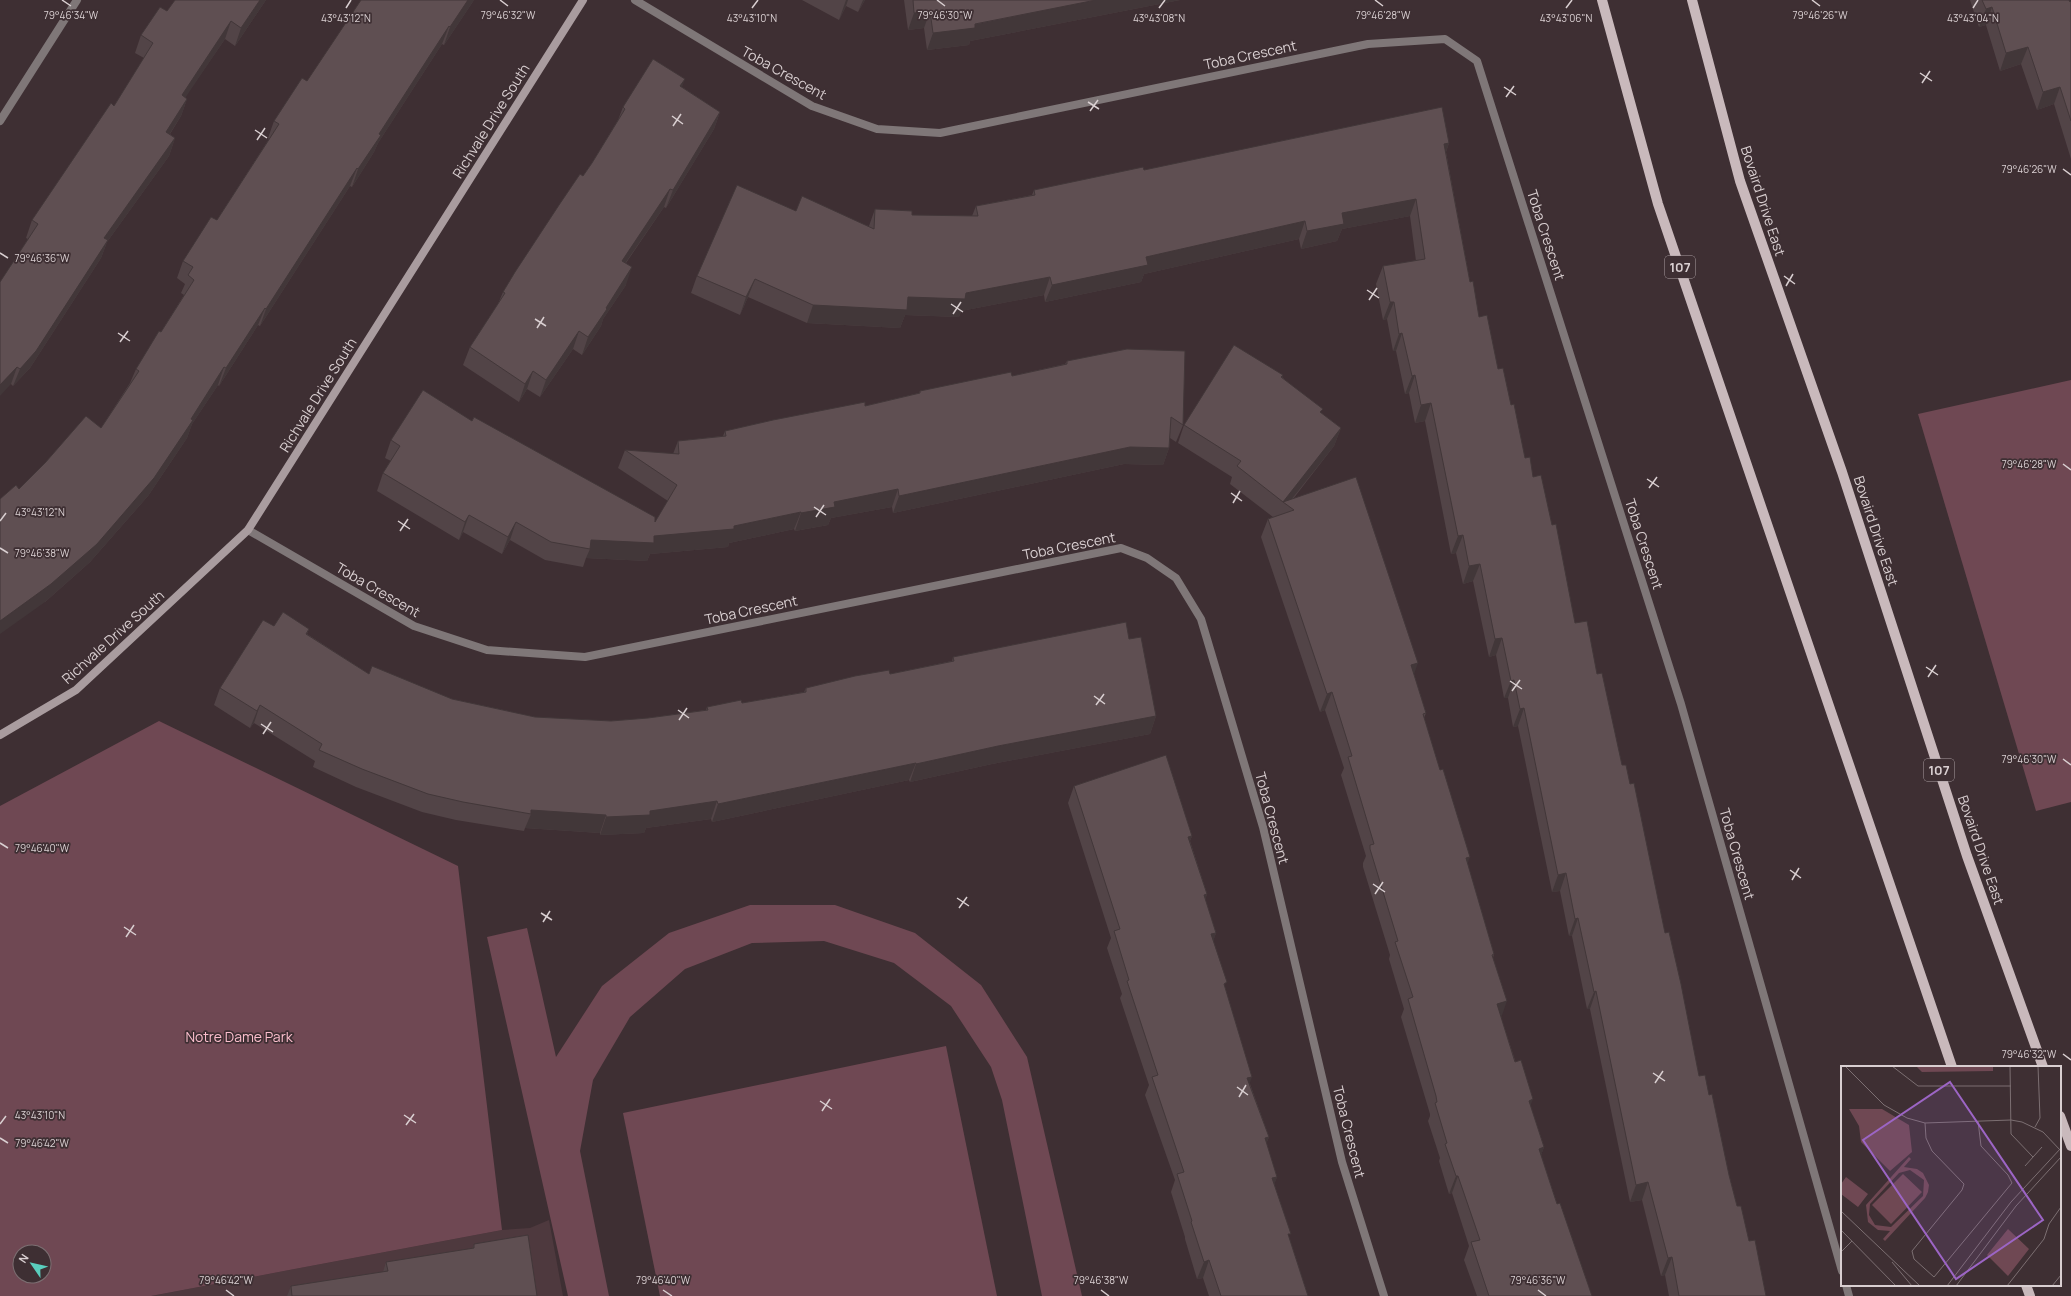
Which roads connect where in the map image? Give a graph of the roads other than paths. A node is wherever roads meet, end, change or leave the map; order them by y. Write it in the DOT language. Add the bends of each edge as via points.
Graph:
graph roads {
  1 [pos="77,0"];
  2 [pos="583,0"];
  3 [pos="635,0"];
  4 [pos="1602,0"];
  5 [pos="1692,0"];
  6 [pos="0,121"];
  7 [pos="248,530"];
  8 [pos="0,735"];
  9 [pos="1952,1066"];
  10 [pos="2043,1066"];
  11 [pos="2061,1119"];
  12 [pos="2071,1146"];
  13 [pos="1841,1267"];
  14 [pos="1846,1286"];
  15 [pos="2026,1286"];
  16 [pos="1384,1296"];
  17 [pos="1849,1296"];
  18 [pos="2030,1296"];
  1 -- 6 [label="street"];
  2 -- 7 [label="street, Richvale Drive South"];
  3 -- 13 [label="street, Toba Crescent" via="812,106 877,129 940,133 1368,44 1445,39 1477,61 1681,704"];
  4 -- 9 [label="main road, 107" via="1658,204"];
  5 -- 10 [label="main road, Bovaird Drive East / 107" via="1740,182 1842,472 1967,856"];
  7 -- 8 [label="street, Richvale Drive South" via="76,690"];
  7 -- 16 [label="street, Toba Crescent" via="414,626 487,650 585,657 1121,548 1147,558 1176,578 1201,619 1263,828 1342,1162"];
  11 -- 12 [label="main road"];
  14 -- 17 [label="street"];
  15 -- 18 [label="main road"];
}
